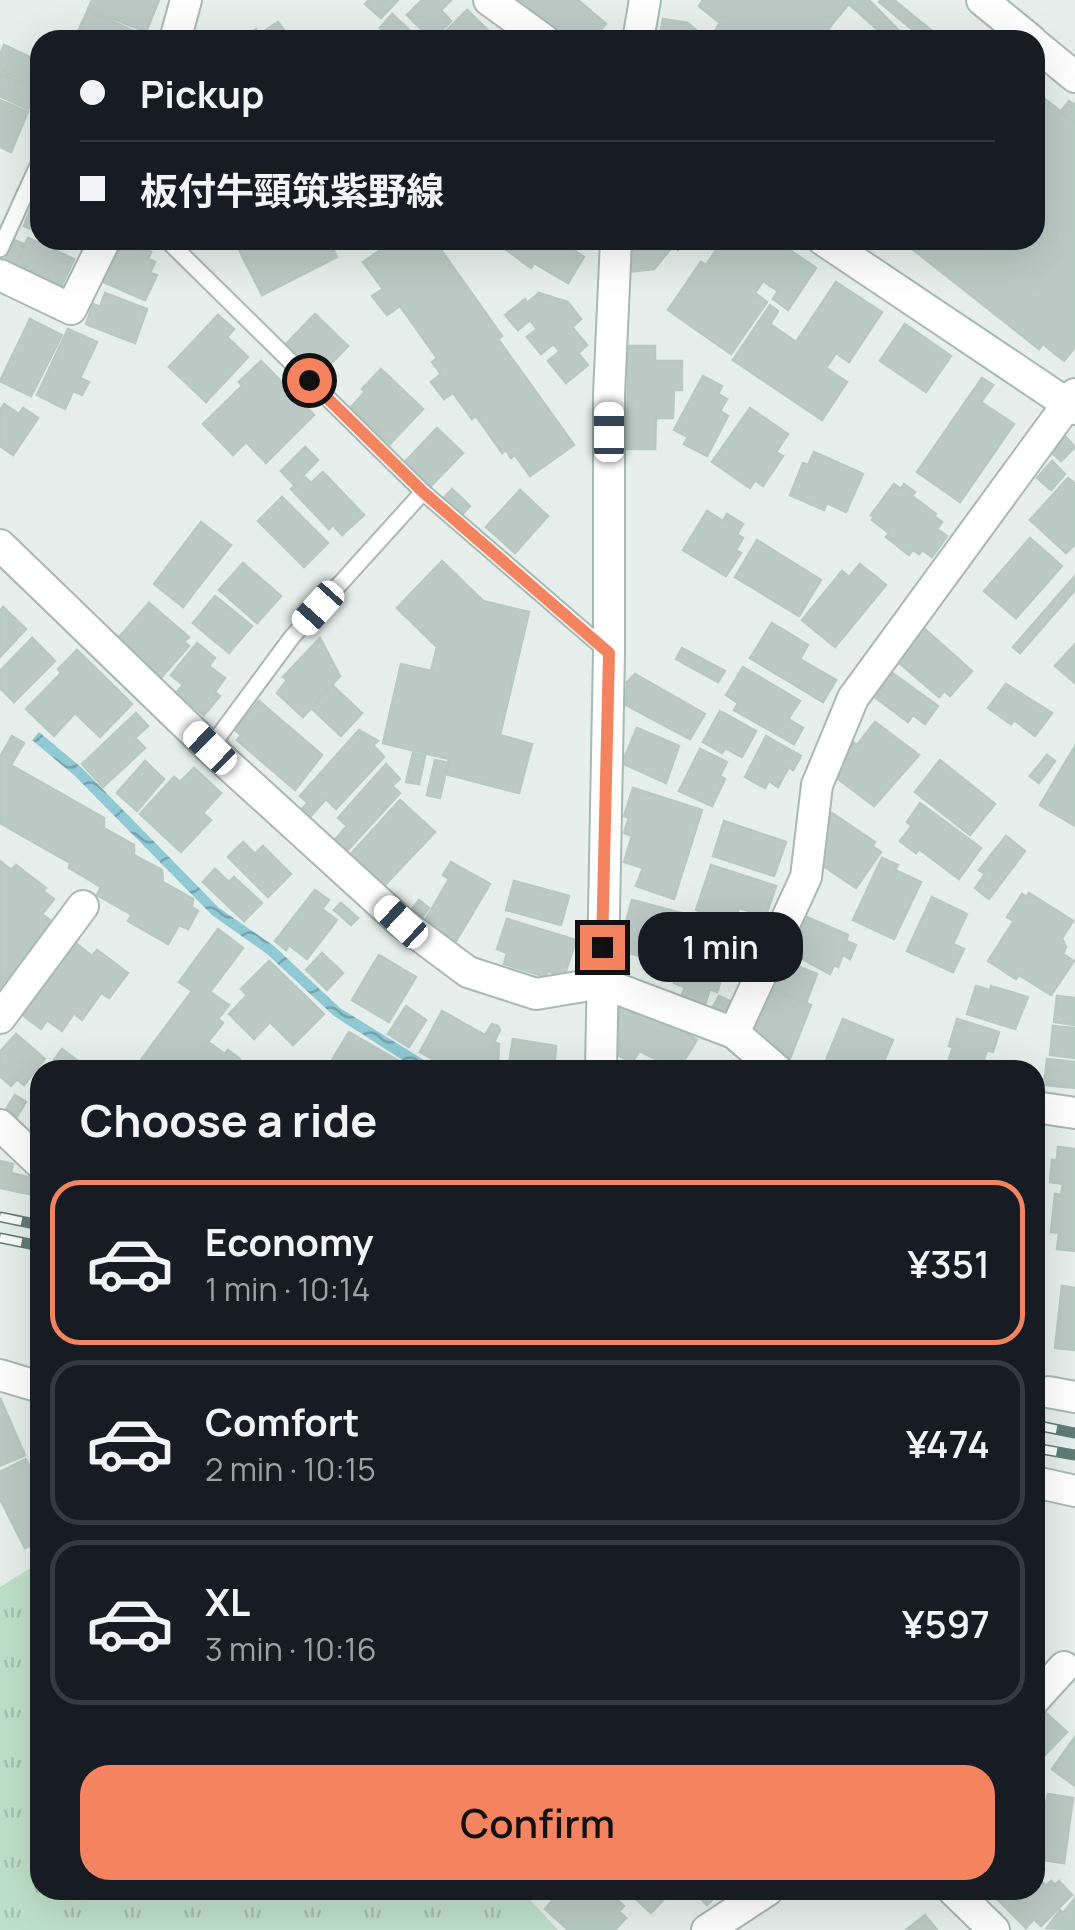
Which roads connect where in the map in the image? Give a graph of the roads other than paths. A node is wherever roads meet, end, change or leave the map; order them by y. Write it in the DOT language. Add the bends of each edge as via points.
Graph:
graph roads {
  1 [pos="186,0"];
  2 [pos="488,0"];
  3 [pos="645,0"];
  4 [pos="982,0"];
  5 [pos="178,30"];
  6 [pos="530,30"];
  7 [pos="640,30"];
  8 [pos="1018,30"];
  9 [pos="1045,52"];
  10 [pos="1075,77"];
  11 [pos="30,183"];
  12 [pos="0,249"];
  13 [pos="100,250"];
  14 [pos="177,250"];
  15 [pos="616,250"];
  16 [pos="838,250"];
  17 [pos="0,275"];
  18 [pos="1072,402"];
  19 [pos="423,492"];
  20 [pos="0,545"];
  21 [pos="609,653"];
  22 [pos="210,748"];
  23 [pos="83,906"];
  24 [pos="602,983"];
  25 [pos="0,1018"];
  26 [pos="734,1034"];
  27 [pos="600,1060"];
  28 [pos="766,1060"];
  29 [pos="1045,1108"];
  30 [pos="1075,1113"];
  31 [pos="0,1125"];
  32 [pos="30,1154"];
  33 [pos="0,1375"];
  34 [pos="30,1384"];
  35 [pos="1045,1484"];
  36 [pos="1075,1492"];
  37 [pos="1064,1667"];
  38 [pos="1045,1688"];
  39 [pos="753,1900"];
  40 [pos="963,1900"];
  41 [pos="708,1930"];
  42 [pos="994,1930"];
  1 -- 5 [label="street"];
  2 -- 6 [label="street"];
  3 -- 7 [label="street"];
  4 -- 8 [label="street"];
  9 -- 10 [label="street"];
  11 -- 12 [label="lane"];
  13 -- 17 [label="street" via="71,309"];
  14 -- 19 [label="lane"];
  15 -- 21 [label="street"];
  16 -- 18 [label="street"];
  18 -- 26 [label="street" via="854,698 817,786 806,877"];
  19 -- 21 [label="lane"];
  19 -- 22 [label="lane" via="292,637"];
  20 -- 22 [label="street"];
  21 -- 24 [label="street"];
  22 -- 24 [label="street" via="401,922 468,972 536,994"];
  23 -- 25 [label="street"];
  24 -- 26 [label="street"];
  24 -- 27 [label="street"];
  26 -- 28 [label="street"];
  29 -- 30 [label="street"];
  31 -- 32 [label="street"];
  33 -- 34 [label="street"];
  35 -- 36 [label="street"];
  37 -- 38 [label="street"];
  39 -- 41 [label="street"];
  40 -- 42 [label="street"];
}
